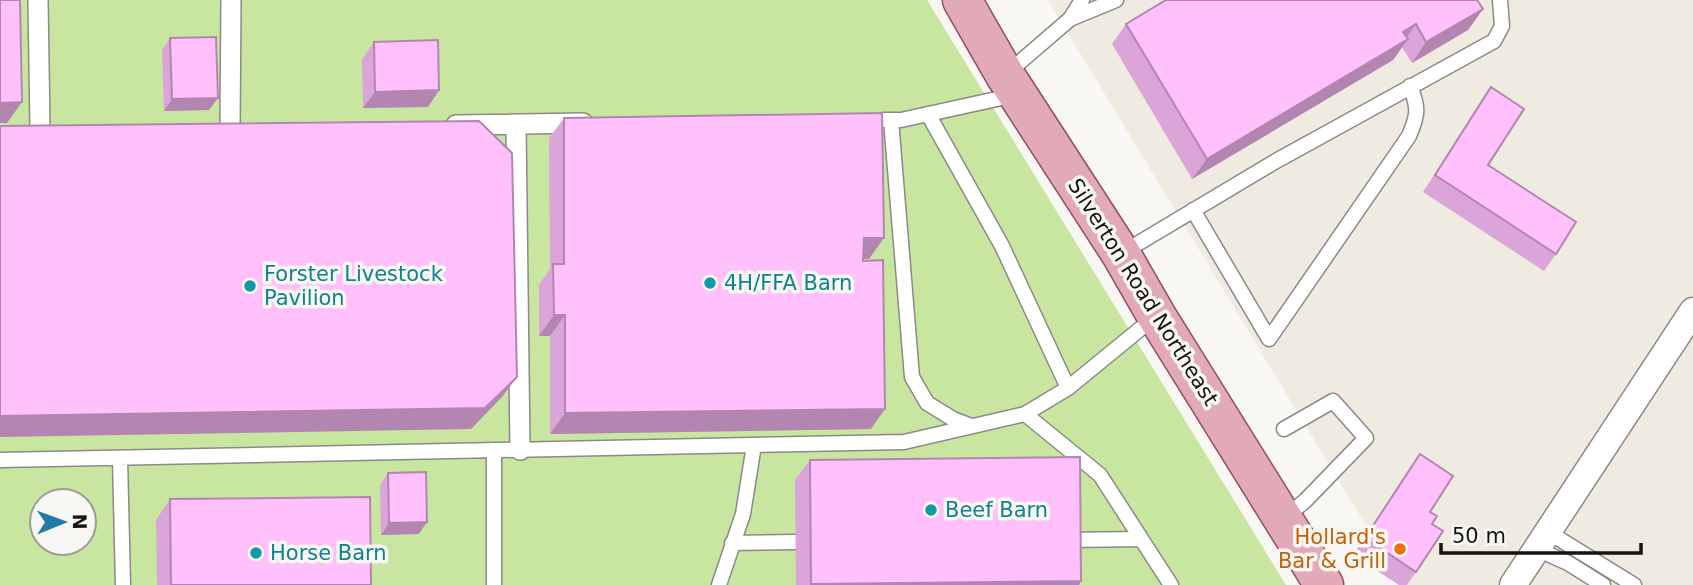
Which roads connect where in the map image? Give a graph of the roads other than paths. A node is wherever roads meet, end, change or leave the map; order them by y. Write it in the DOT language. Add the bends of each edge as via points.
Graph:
graph roads {
  1 [pos="38,0"];
  2 [pos="230,0"];
  3 [pos="962,0"];
  4 [pos="1083,0"];
  5 [pos="1116,0"];
  6 [pos="1500,0"];
  7 [pos="1070,19"];
  8 [pos="1012,85"];
  9 [pos="1410,86"];
  10 [pos="928,114"];
  11 [pos="867,120"];
  12 [pos="891,120"];
  13 [pos="597,123"];
  14 [pos="516,124"];
  15 [pos="434,125"];
  16 [pos="230,127"];
  17 [pos="40,129"];
  18 [pos="1193,211"];
  19 [pos="1121,254"];
  20 [pos="1156,315"];
  21 [pos="1691,320"];
  22 [pos="1068,388"];
  23 [pos="1025,414"];
  24 [pos="971,426"];
  25 [pos="1284,429"];
  26 [pos="754,445"];
  27 [pos="494,450"];
  28 [pos="520,450"];
  29 [pos="120,458"];
  30 [pos="0,460"];
  31 [pos="1283,519"];
  32 [pos="1141,539"];
  33 [pos="1066,540"];
  34 [pos="1542,541"];
  35 [pos="795,542"];
  36 [pos="733,543"];
  37 [pos="123,585"];
  38 [pos="494,585"];
  39 [pos="719,585"];
  40 [pos="1171,585"];
  41 [pos="1324,585"];
  42 [pos="1513,585"];
  43 [pos="1603,585"];
  44 [pos="1634,585"];
  1 -- 17 [label="street"];
  2 -- 16 [label="street"];
  3 -- 8 [label="main road, Silverton Road Northeast"];
  4 -- 7 [label="lane"];
  5 -- 7 [label="lane"];
  6 -- 9 [label="lane" via="1502,26 1494,41"];
  7 -- 8 [label="lane"];
  8 -- 10 [label="lane"];
  8 -- 19 [label="main road, Silverton Road Northeast"];
  9 -- 18 [label="lane"];
  9 -- 18 [label="lane" via="1418,103 1409,136 1269,339"];
  10 -- 12 [label="lane"];
  10 -- 22 [label="lane" via="1002,246"];
  11 -- 12 [label="lane"];
  12 -- 24 [label="lane" via="912,377 927,403"];
  13 -- 14 [label="street"];
  14 -- 15 [label="street"];
  14 -- 28 [label="street"];
  18 -- 19 [label="lane"];
  19 -- 20 [label="main road, Silverton Road Northeast"];
  20 -- 22 [label="lane"];
  20 -- 31 [label="main road, Silverton Road Northeast"];
  21 -- 34 [label="street"];
  22 -- 23 [label="lane"];
  23 -- 24 [label="lane"];
  23 -- 32 [label="lane" via="1100,475"];
  24 -- 26 [label="lane" via="904,442"];
  25 -- 31 [label="lane" via="1333,401 1366,438"];
  26 -- 28 [label="lane"];
  26 -- 36 [label="lane" via="743,514"];
  27 -- 28 [label="lane"];
  27 -- 29 [label="lane"];
  27 -- 38 [label="lane"];
  29 -- 30 [label="lane"];
  29 -- 37 [label="lane"];
  31 -- 41 [label="main road, Silverton Road Northeast"];
  32 -- 33 [label="lane"];
  32 -- 40 [label="lane"];
  34 -- 42 [label="street"];
  34 -- 43 [label="lane" via="1567,564"];
  34 -- 44 [label="lane"];
  35 -- 36 [label="lane"];
  36 -- 39 [label="lane"];
}
